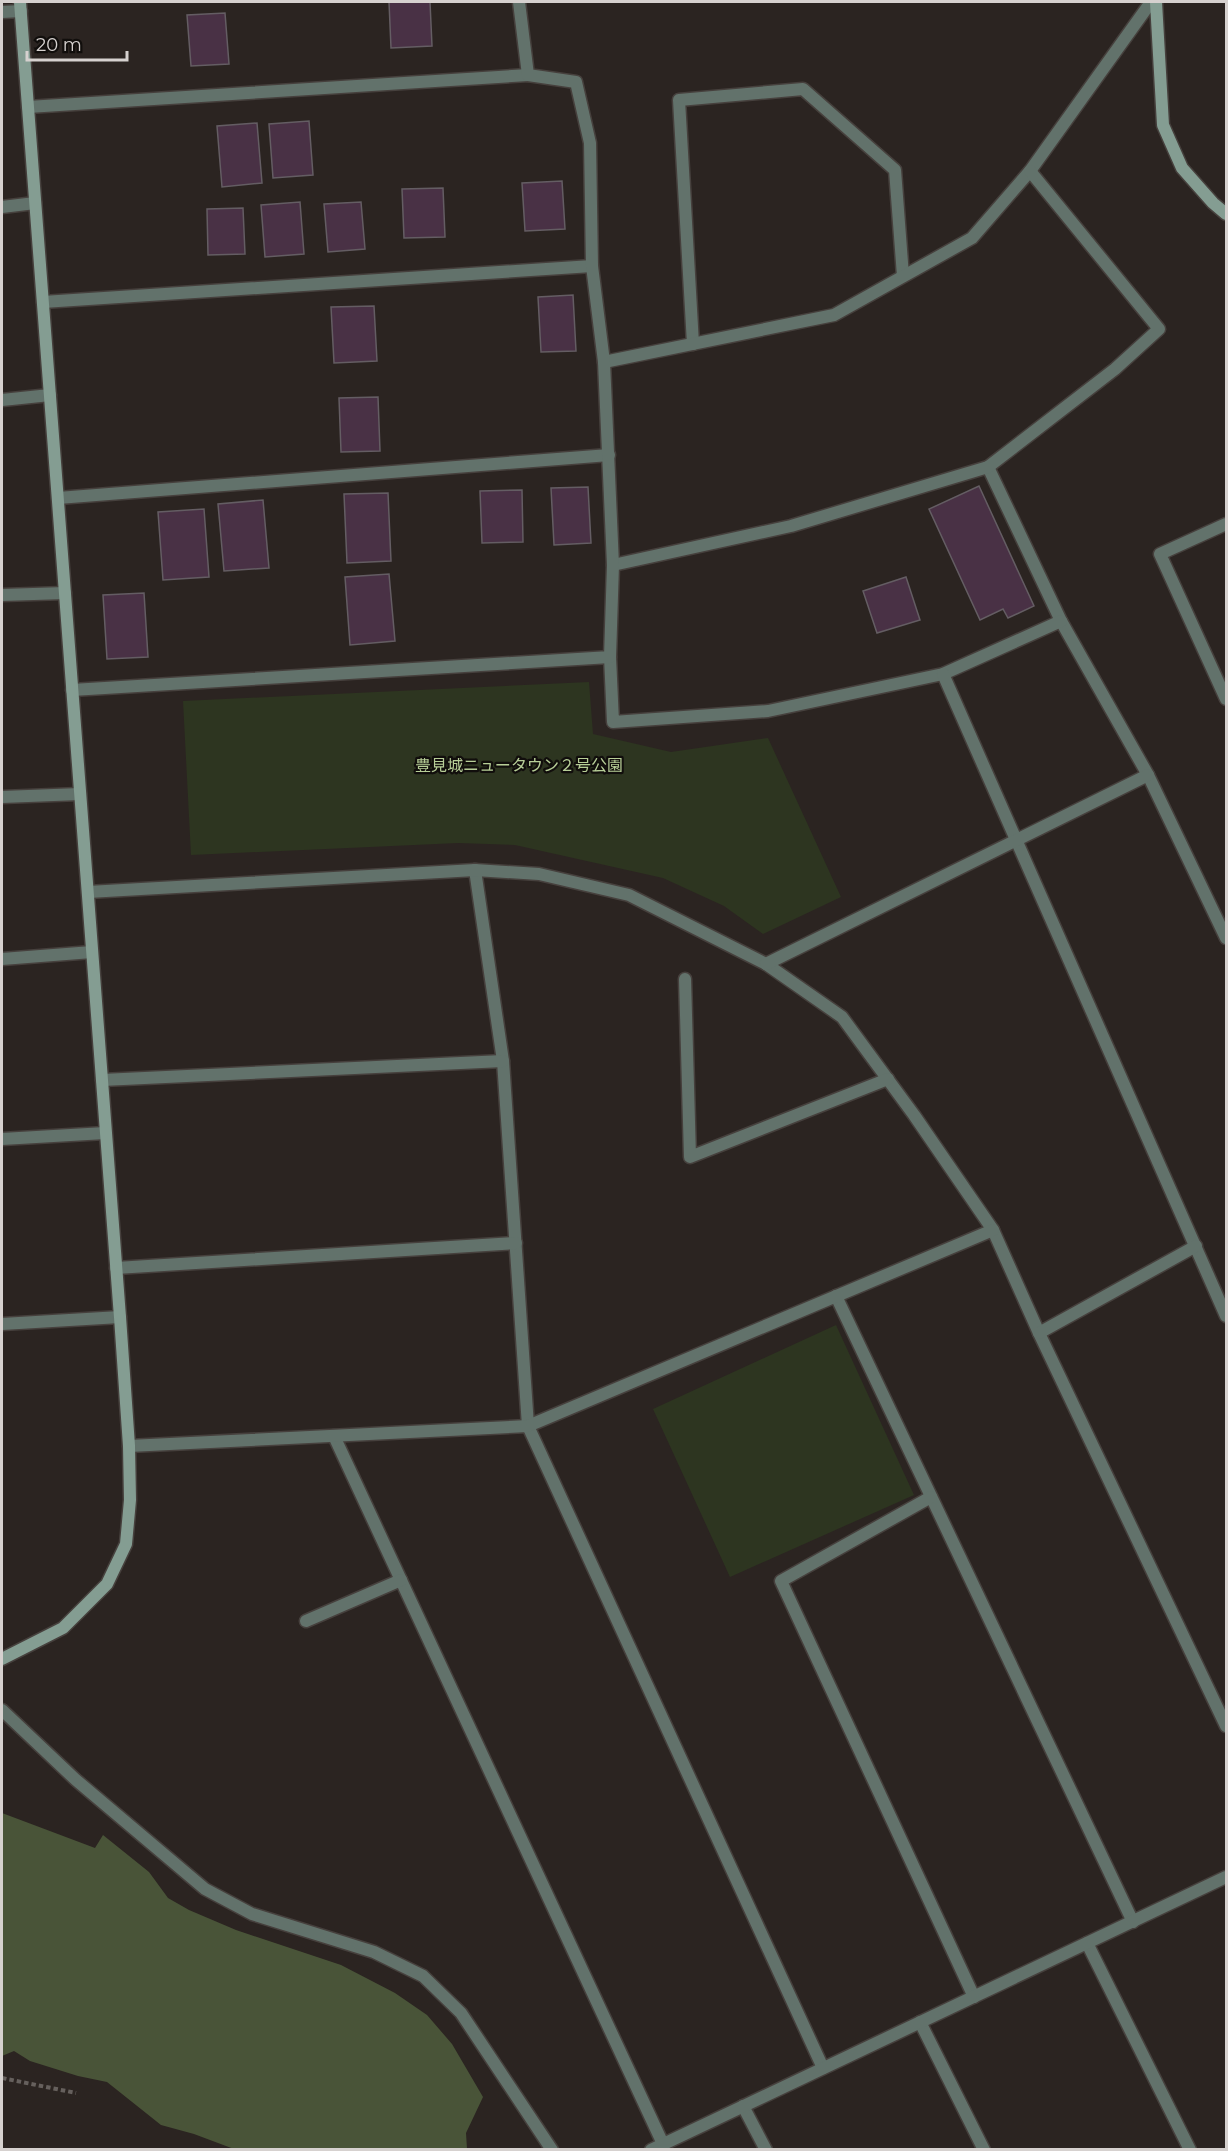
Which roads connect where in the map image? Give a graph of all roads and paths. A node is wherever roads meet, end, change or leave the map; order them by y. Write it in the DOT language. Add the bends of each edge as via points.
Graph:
graph roads {
  1 [pos="519,2"];
  2 [pos="1151,2"];
  3 [pos="1156,2"];
  4 [pos="20,6"];
  5 [pos="2,12"];
  6 [pos="528,75"];
  7 [pos="28,107"];
  8 [pos="1030,171"];
  9 [pos="35,203"];
  10 [pos="2,207"];
  11 [pos="1227,214"];
  12 [pos="592,267"];
  13 [pos="903,276"];
  14 [pos="43,302"];
  15 [pos="693,344"];
  16 [pos="604,362"];
  17 [pos="50,395"];
  18 [pos="2,400"];
  19 [pos="609,455"];
  20 [pos="988,467"];
  21 [pos="58,498"];
  22 [pos="1227,524"];
  23 [pos="613,565"];
  24 [pos="65,593"];
  25 [pos="2,595"];
  26 [pos="1061,621"];
  27 [pos="610,657"];
  28 [pos="943,674"];
  29 [pos="72,690"];
  30 [pos="1227,699"];
  31 [pos="1148,775"];
  32 [pos="80,794"];
  33 [pos="2,797"];
  34 [pos="1016,840"];
  35 [pos="475,870"];
  36 [pos="88,892"];
  37 [pos="1227,938"];
  38 [pos="92,952"];
  39 [pos="2,960"];
  40 [pos="766,964"];
  41 [pos="685,979"];
  42 [pos="503,1061"];
  43 [pos="888,1079"];
  44 [pos="102,1080"];
  45 [pos="105,1133"];
  46 [pos="2,1139"];
  47 [pos="993,1230"];
  48 [pos="516,1243"];
  49 [pos="1196,1246"];
  50 [pos="116,1268"];
  51 [pos="836,1296"];
  52 [pos="1227,1316"];
  53 [pos="120,1317"];
  54 [pos="2,1324"];
  55 [pos="1039,1333"];
  56 [pos="528,1426"];
  57 [pos="334,1436"];
  58 [pos="129,1446"];
  59 [pos="931,1497"];
  60 [pos="402,1580"];
  61 [pos="306,1621"];
  62 [pos="2,1659"];
  63 [pos="2,1710"];
  64 [pos="1227,1726"];
  65 [pos="1227,1877"];
  66 [pos="1133,1922"];
  67 [pos="1087,1943"];
  68 [pos="974,1997"];
  69 [pos="920,2022"];
  70 [pos="823,2067"];
  71 [pos="2,2078"];
  72 [pos="76,2093"];
  73 [pos="743,2106"];
  74 [pos="663,2144"];
  75 [pos="552,2150"];
  76 [pos="651,2150"];
  77 [pos="766,2150"];
  78 [pos="984,2150"];
  79 [pos="1190,2150"];
  1 -- 6 [label="street"];
  2 -- 8 [label="street"];
  3 -- 11 [label="street" via="1163,125 1182,168"];
  4 -- 5 [label="street"];
  4 -- 7 [label="street"];
  6 -- 7 [label="street"];
  6 -- 12 [label="street" via="576,82 590,143"];
  7 -- 9 [label="street"];
  8 -- 13 [label="street" via="972,238"];
  8 -- 20 [label="street" via="1159,329 1115,369"];
  9 -- 10 [label="street"];
  9 -- 14 [label="street"];
  12 -- 14 [label="street"];
  12 -- 16 [label="street"];
  13 -- 15 [label="street" via="834,315"];
  13 -- 15 [label="street" via="895,170 803,89 679,100"];
  14 -- 17 [label="street"];
  15 -- 16 [label="street"];
  16 -- 19 [label="street"];
  17 -- 18 [label="street"];
  17 -- 21 [label="street"];
  19 -- 21 [label="street"];
  19 -- 23 [label="street"];
  20 -- 23 [label="street" via="791,526"];
  20 -- 26 [label="street"];
  21 -- 24 [label="street"];
  22 -- 30 [label="street" via="1160,554"];
  23 -- 27 [label="street"];
  24 -- 25 [label="street"];
  24 -- 29 [label="street"];
  26 -- 28 [label="street"];
  26 -- 31 [label="street"];
  27 -- 28 [label="street" via="613,722 768,711"];
  27 -- 29 [label="street"];
  28 -- 34 [label="street"];
  29 -- 32 [label="street"];
  31 -- 34 [label="street"];
  31 -- 37 [label="street"];
  32 -- 33 [label="street"];
  32 -- 36 [label="street"];
  34 -- 40 [label="street"];
  34 -- 49 [label="street"];
  35 -- 36 [label="street"];
  35 -- 40 [label="street" via="538,874 629,895"];
  35 -- 42 [label="street"];
  36 -- 38 [label="street"];
  38 -- 39 [label="street"];
  38 -- 44 [label="street"];
  40 -- 43 [label="street" via="842,1017"];
  41 -- 43 [label="street" via="690,1157"];
  42 -- 44 [label="street"];
  42 -- 48 [label="street"];
  43 -- 47 [label="street"];
  44 -- 45 [label="street"];
  45 -- 46 [label="street"];
  45 -- 50 [label="street"];
  47 -- 51 [label="street"];
  47 -- 55 [label="street"];
  48 -- 50 [label="street"];
  48 -- 56 [label="street"];
  49 -- 52 [label="street"];
  49 -- 55 [label="street"];
  50 -- 53 [label="street"];
  51 -- 56 [label="street"];
  51 -- 59 [label="street"];
  53 -- 54 [label="street"];
  53 -- 58 [label="street"];
  55 -- 64 [label="street"];
  56 -- 57 [label="street"];
  56 -- 70 [label="street"];
  57 -- 58 [label="street"];
  57 -- 60 [label="street"];
  58 -- 62 [label="street" via="126,1544 107,1584 63,1628"];
  59 -- 66 [label="street"];
  59 -- 68 [label="street" via="781,1581"];
  60 -- 61 [label="street"];
  60 -- 74 [label="street"];
  63 -- 75 [label="street" via="76,1780 205,1889 252,1914 374,1952 423,1976 461,2013"];
  65 -- 66 [label="street"];
  66 -- 67 [label="street"];
  67 -- 68 [label="street"];
  67 -- 79 [label="street"];
  68 -- 69 [label="street"];
  69 -- 70 [label="street"];
  69 -- 78 [label="street"];
  70 -- 73 [label="street"];
  71 -- 72 [label="path"];
  73 -- 74 [label="street"];
  73 -- 77 [label="street"];
  74 -- 76 [label="street"];
}
